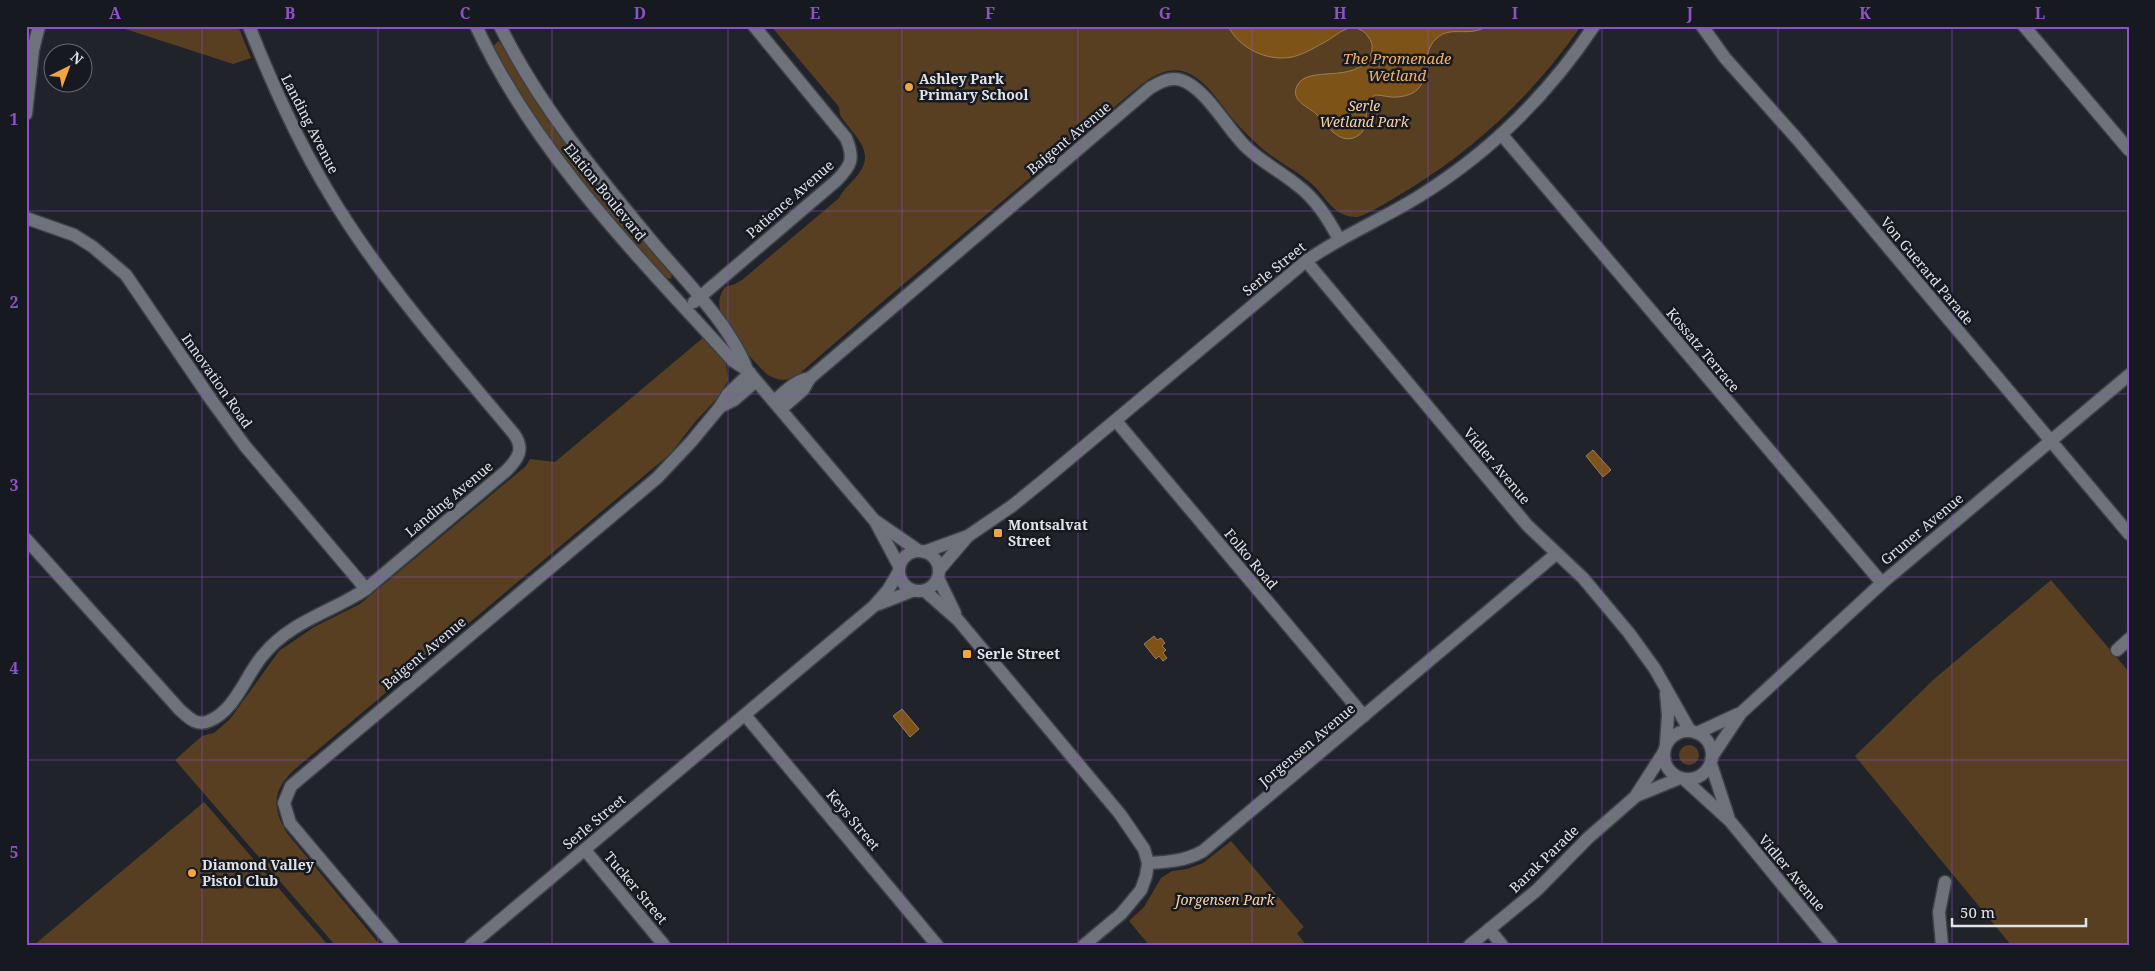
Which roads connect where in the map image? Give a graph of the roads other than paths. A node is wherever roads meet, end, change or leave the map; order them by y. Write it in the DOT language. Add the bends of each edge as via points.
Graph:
graph roads {
  1 [pos="38,26"];
  2 [pos="249,26"];
  3 [pos="754,26"];
  4 [pos="1594,26"];
  5 [pos="1702,26"];
  6 [pos="2024,26"];
  7 [pos="500,27"];
  8 [pos="478,32"];
  9 [pos="26,114"];
  10 [pos="1502,135"];
  11 [pos="2129,150"];
  12 [pos="26,218"];
  13 [pos="1339,239"];
  14 [pos="1306,261"];
  15 [pos="699,297"];
  16 [pos="686,308"];
  17 [pos="737,358"];
  18 [pos="751,374"];
  19 [pos="2129,375"];
  20 [pos="777,405"];
  21 [pos="1116,421"];
  22 [pos="2050,441"];
  23 [pos="875,521"];
  24 [pos="2129,534"];
  25 [pos="968,536"];
  26 [pos="26,539"];
  27 [pos="922,551"];
  28 [pos="1556,554"];
  29 [pos="898,570"];
  30 [pos="939,574"];
  31 [pos="1882,584"];
  32 [pos="366,589"];
  33 [pos="912,591"];
  34 [pos="926,591"];
  35 [pos="874,606"];
  36 [pos="958,620"];
  37 [pos="2129,640"];
  38 [pos="2117,650"];
  39 [pos="1665,688"];
  40 [pos="1741,713"];
  41 [pos="745,715"];
  42 [pos="1364,716"];
  43 [pos="1694,732"];
  44 [pos="1665,748"];
  45 [pos="1712,760"];
  46 [pos="1683,779"];
  47 [pos="1635,797"];
  48 [pos="1730,821"];
  49 [pos="585,850"];
  50 [pos="1148,863"];
  51 [pos="1945,882"];
  52 [pos="1489,929"];
  53 [pos="393,945"];
  54 [pos="471,945"];
  55 [pos="664,945"];
  56 [pos="937,945"];
  57 [pos="1084,945"];
  58 [pos="1470,945"];
  59 [pos="1502,945"];
  60 [pos="1832,945"];
  61 [pos="1942,945"];
  1 -- 9 [label="street" via="30,64"];
  2 -- 32 [label="street, Landing Avenue" via="293,126 330,195 398,294 514,434 520,447 518,458 506,471"];
  3 -- 15 [label="street, Patience Avenue" via="846,138 850,162 836,181"];
  4 -- 10 [label="street, Serle Street" via="1563,70"];
  5 -- 22 [label="street, Von Guerard Parade" via="1725,58 1798,140"];
  6 -- 11 [label="street"];
  7 -- 8 [label="street"];
  7 -- 15 [label="street, Elation Boulevard" via="552,116"];
  8 -- 16 [label="street, Elation Boulevard" via="541,136 614,227"];
  10 -- 13 [label="street, Serle Street" via="1419,197"];
  10 -- 31 [label="street, Kossatz Terrace"];
  12 -- 32 [label="street, Innovation Road" via="74,235 126,275 245,446"];
  13 -- 14 [label="street, Serle Street"];
  13 -- 20 [label="street, Baigent Avenue" via="1312,198 1250,151 1193,87 1180,79 1166,80 1143,94 810,378 795,383"];
  14 -- 21 [label="street, Serle Street"];
  14 -- 28 [label="street, Vidler Avenue" via="1526,525"];
  15 -- 16 [label="street, Patience Avenue"];
  15 -- 17 [label="street, Elation Boulevard"];
  16 -- 17 [label="street, Elation Boulevard"];
  17 -- 18 [label="street"];
  18 -- 20 [label="street"];
  18 -- 53 [label="street, Baigent Avenue" via="728,394 680,456 657,478 291,786 284,803 290,823"];
  19 -- 22 [label="street, Gruner Avenue"];
  20 -- 23 [label="street"];
  21 -- 25 [label="street, Serle Street" via="1018,501"];
  21 -- 42 [label="street, Folko Road"];
  22 -- 24 [label="street, Von Guerard Parade"];
  22 -- 31 [label="street, Gruner Avenue"];
  23 -- 27 [label="street"];
  23 -- 29 [label="street"];
  25 -- 27 [label="street, Serle Street"];
  25 -- 30 [label="street, Serle Street"];
  26 -- 32 [label="street, Landing Avenue" via="180,710 200,723 208,722 223,712 264,653 284,634"];
  27 -- 29 [label="street" via="914,551 904,557"];
  27 -- 30 [label="street" via="935,558"];
  28 -- 39 [label="street, Vidler Avenue" via="1583,578 1629,633 1646,654"];
  28 -- 42 [label="street, Jorgensen Avenue"];
  29 -- 33 [label="street" via="900,581"];
  29 -- 35 [label="street, Serle Street" via="888,590"];
  30 -- 34 [label="street"];
  30 -- 36 [label="street"];
  31 -- 40 [label="street, Gruner Avenue"];
  33 -- 34 [label="street"];
  33 -- 35 [label="street, Serle Street"];
  34 -- 36 [label="street"];
  35 -- 41 [label="street, Serle Street"];
  36 -- 50 [label="street" via="1120,814 1140,842"];
  37 -- 38 [label="street"];
  39 -- 43 [label="street, Vidler Avenue"];
  39 -- 44 [label="street, Vidler Avenue" via="1668,715"];
  40 -- 43 [label="street, Gruner Avenue"];
  40 -- 45 [label="street, Gruner Avenue"];
  41 -- 49 [label="street, Serle Street"];
  41 -- 56 [label="street, Keys Street"];
  42 -- 50 [label="street, Jorgensen Avenue" via="1203,851 1176,861"];
  43 -- 44 [label="street" via="1676,734"];
  43 -- 45 [label="street" via="1710,743"];
  44 -- 46 [label="street" via="1667,768"];
  44 -- 47 [label="street, Barak Parade"];
  45 -- 46 [label="street" via="1708,770 1697,778"];
  45 -- 48 [label="street, Vidler Avenue" via="1718,790"];
  46 -- 47 [label="street, Barak Parade"];
  46 -- 48 [label="street, Vidler Avenue"];
  47 -- 52 [label="street, Barak Parade" via="1588,838 1543,884"];
  48 -- 60 [label="street, Vidler Avenue"];
  49 -- 54 [label="street, Serle Street"];
  49 -- 55 [label="street, Tucker Street"];
  50 -- 57 [label="street" via="1141,890 1132,903"];
  51 -- 61 [label="street" via="1939,912"];
  52 -- 58 [label="street, Barak Parade"];
  52 -- 59 [label="street"];
}
